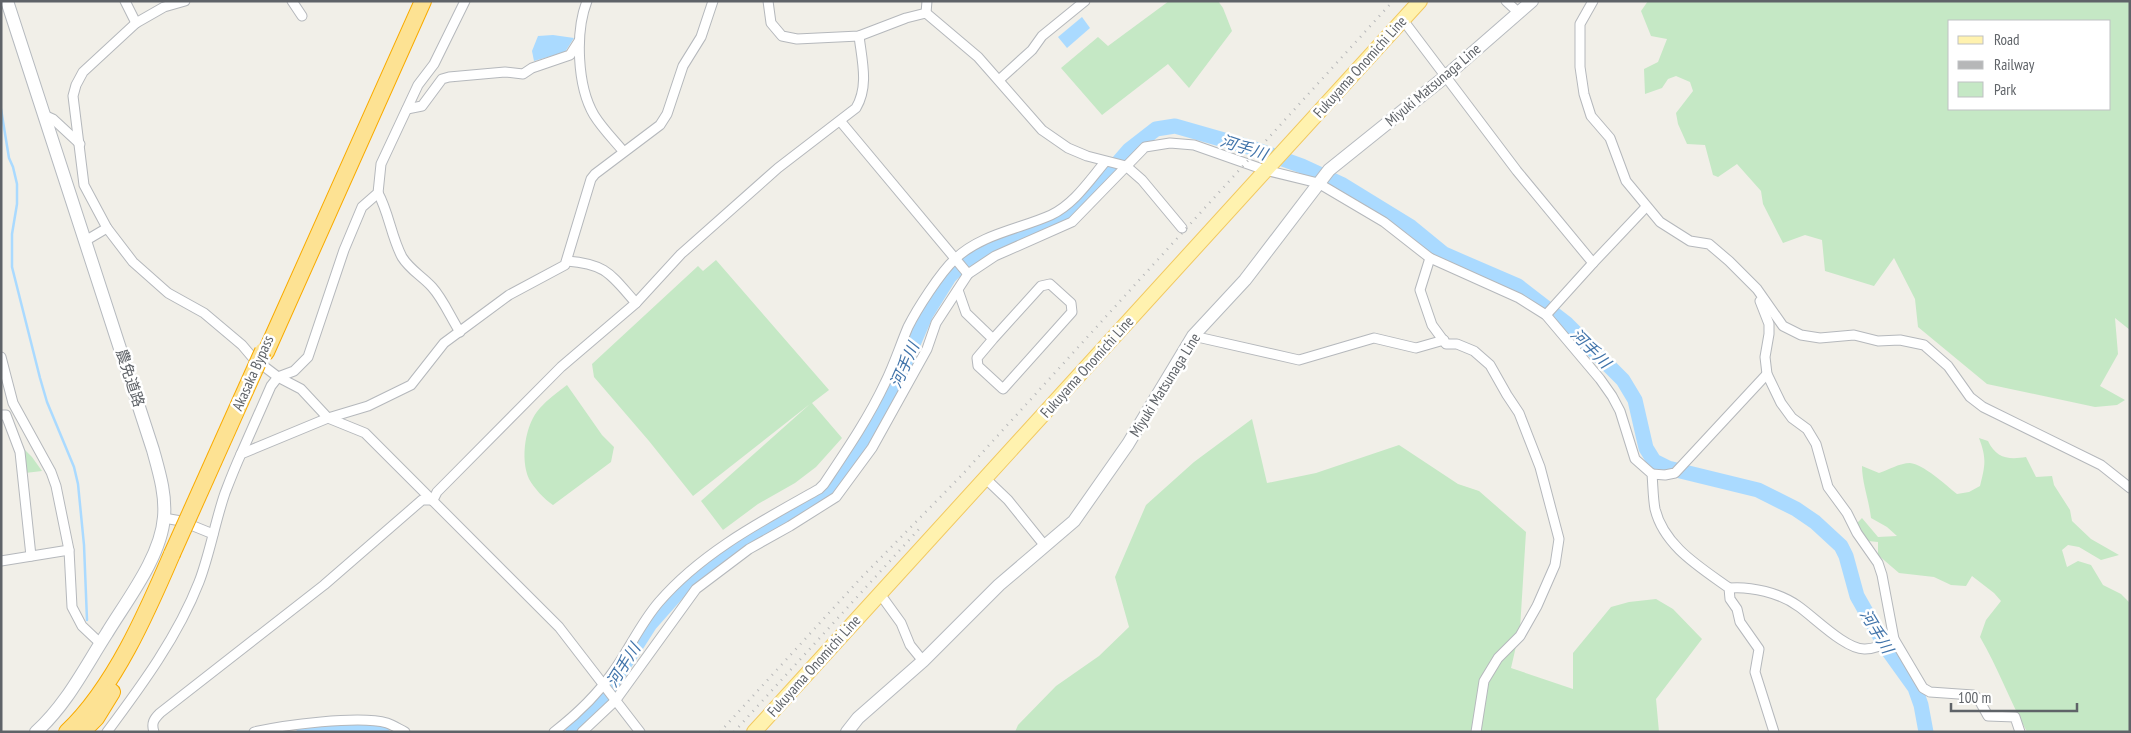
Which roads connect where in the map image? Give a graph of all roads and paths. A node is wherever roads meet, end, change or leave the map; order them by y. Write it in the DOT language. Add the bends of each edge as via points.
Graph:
graph roads {
  1 [pos="7,1"];
  2 [pos="125,1"];
  3 [pos="185,1"];
  4 [pos="292,1"];
  5 [pos="418,1"];
  6 [pos="423,1"];
  7 [pos="464,1"];
  8 [pos="587,1"];
  9 [pos="713,1"];
  10 [pos="768,1"];
  11 [pos="927,1"];
  12 [pos="1084,1"];
  13 [pos="1420,1"];
  14 [pos="1506,1"];
  15 [pos="1532,1"];
  16 [pos="1593,1"];
  17 [pos="926,13"];
  18 [pos="1518,13"];
  19 [pos="302,16"];
  20 [pos="1403,20"];
  21 [pos="136,23"];
  22 [pos="859,36"];
  23 [pos="579,41"];
  24 [pos="1446,76"];
  25 [pos="999,80"];
  26 [pos="407,109"];
  27 [pos="44,115"];
  28 [pos="841,122"];
  29 [pos="80,144"];
  30 [pos="623,151"];
  31 [pos="1107,163"];
  32 [pos="1125,166"];
  33 [pos="1268,168"];
  34 [pos="1322,178"];
  35 [pos="378,192"];
  36 [pos="1646,207"];
  37 [pos="107,228"];
  38 [pos="1182,228"];
  39 [pos="85,241"];
  40 [pos="1430,258"];
  41 [pos="956,260"];
  42 [pos="567,261"];
  43 [pos="1593,263"];
  44 [pos="967,273"];
  45 [pos="1757,289"];
  46 [pos="958,290"];
  47 [pos="636,303"];
  48 [pos="1547,314"];
  49 [pos="460,332"];
  50 [pos="1193,336"];
  51 [pos="993,339"];
  52 [pos="1444,340"];
  53 [pos="261,354"];
  54 [pos="1,357"];
  55 [pos="1767,374"];
  56 [pos="278,377"];
  57 [pos="1,415"];
  58 [pos="328,418"];
  59 [pos="241,454"];
  60 [pos="1652,474"];
  61 [pos="986,479"];
  62 [pos="2130,488"];
  63 [pos="433,500"];
  64 [pos="164,518"];
  65 [pos="181,521"];
  66 [pos="213,534"];
  67 [pos="1045,546"];
  68 [pos="69,550"];
  69 [pos="175,555"];
  70 [pos="31,556"];
  71 [pos="1,560"];
  72 [pos="1729,588"];
  73 [pos="880,594"];
  74 [pos="1891,641"];
  75 [pos="100,643"];
  76 [pos="923,661"];
  77 [pos="604,686"];
  78 [pos="614,699"];
  79 [pos="36,732"];
  80 [pos="67,732"];
  81 [pos="82,732"];
  82 [pos="108,732"];
  83 [pos="154,732"];
  84 [pos="254,732"];
  85 [pos="405,732"];
  86 [pos="554,732"];
  87 [pos="582,732"];
  88 [pos="640,732"];
  89 [pos="754,732"];
  90 [pos="846,732"];
  91 [pos="1476,732"];
  92 [pos="1774,732"];
  93 [pos="2020,732"];
  1 -- 27 [label="main road, 農免道路"];
  2 -- 21 [label="street"];
  3 -- 21 [label="street" via="163,8"];
  4 -- 19 [label="street"];
  5 -- 53 [label="highway, Akasaka Bypass"];
  6 -- 53 [label="highway, Akasaka Bypass"];
  7 -- 26 [label="street" via="434,64 418,85"];
  8 -- 23 [label="street"];
  9 -- 30 [label="street" via="701,37 676,82 667,114 660,125"];
  10 -- 22 [label="street" via="771,23 782,36 797,39"];
  11 -- 17 [label="street"];
  12 -- 25 [label="street" via="1042,36 1032,50"];
  13 -- 20 [label="main road, Fukuyama Onomichi Line"];
  14 -- 18 [label="street"];
  15 -- 18 [label="main road, Miyuki Matsunaga Line"];
  16 -- 36 [label="street" via="1580,24 1584,94 1591,116 1610,138 1626,181"];
  17 -- 22 [label="street"];
  17 -- 25 [label="street" via="978,57"];
  18 -- 24 [label="main road, Miyuki Matsunaga Line"];
  20 -- 24 [label="street"];
  20 -- 33 [label="main road, Fukuyama Onomichi Line"];
  21 -- 29 [label="street" via="83,72 76,85 73,96"];
  22 -- 28 [label="street" via="863,98"];
  23 -- 26 [label="street" via="570,55 523,74 505,72 442,79 422,106"];
  23 -- 30 [label="street" via="579,59 592,112"];
  24 -- 34 [label="main road, Miyuki Matsunaga Line"];
  24 -- 43 [label="street"];
  25 -- 31 [label="street" via="1042,130 1068,148"];
  26 -- 35 [label="street" via="381,164"];
  27 -- 29 [label="street" via="53,119"];
  27 -- 39 [label="main road, 農免道路"];
  28 -- 41 [label="street"];
  28 -- 47 [label="street" via="771,174 681,254"];
  29 -- 37 [label="street" via="84,185"];
  30 -- 42 [label="street" via="591,179"];
  31 -- 32 [label="street"];
  31 -- 41 [label="street" via="1064,207 1002,232 964,251"];
  32 -- 33 [label="street" via="1145,146 1170,143 1194,145"];
  32 -- 38 [label="street" via="1142,180"];
  32 -- 44 [label="street" via="1072,222 995,256"];
  33 -- 34 [label="street"];
  33 -- 61 [label="main road, Fukuyama Onomichi Line"];
  34 -- 40 [label="street"];
  34 -- 50 [label="main road, Miyuki Matsunaga Line" via="1245,280"];
  35 -- 49 [label="street" via="403,258 432,287"];
  35 -- 56 [label="street" via="362,208 344,250 308,357 294,371"];
  36 -- 43 [label="street"];
  36 -- 45 [label="street" via="1660,222 1690,241 1709,244"];
  37 -- 39 [label="street"];
  37 -- 53 [label="street" via="133,262 168,293 204,313 242,345"];
  39 -- 64 [label="main road, 農免道路" via="162,480"];
  40 -- 48 [label="street"];
  40 -- 52 [label="street" via="1420,290 1432,325"];
  41 -- 44 [label="street"];
  41 -- 77 [label="street" via="939,279 909,326 885,383 861,428 824,484 747,529 673,587 645,620"];
  42 -- 47 [label="street" via="589,263 603,269"];
  42 -- 49 [label="street" via="551,274 509,295"];
  43 -- 48 [label="street"];
  44 -- 46 [label="street"];
  45 -- 55 [label="street" via="1768,324"];
  45 -- 62 [label="street" via="1782,326 1801,335 1820,338 1854,335 1878,341 1900,340 1924,345 1948,366 1970,397 1983,407 2101,466"];
  46 -- 51 [label="street" via="966,313"];
  46 -- 78 [label="street" via="936,323 927,349 872,448 836,497 748,549 696,589"];
  47 -- 63 [label="street" via="561,368 437,492"];
  48 -- 60 [label="street" via="1612,396 1635,459"];
  49 -- 58 [label="street" via="444,343 411,385 375,403"];
  50 -- 52 [label="street" via="1299,360 1374,338 1416,348"];
  50 -- 67 [label="main road, Miyuki Matsunaga Line" via="1088,503 1074,521"];
  51 -- 51 [label="street" via="1041,286 1050,284 1071,303 1072,312 1003,389 978,366 977,358"];
  52 -- 91 [label="street" via="1446,344 1474,351 1490,364 1519,413 1540,467 1559,539 1555,565 1537,606 1520,636 1498,658 1484,681"];
  53 -- 56 [label="street"];
  53 -- 65 [label="street"];
  53 -- 69 [label="highway, Akasaka Bypass, bridge"];
  54 -- 68 [label="street" via="13,403 51,472"];
  55 -- 60 [label="street" via="1675,473"];
  55 -- 74 [label="street" via="1792,418 1808,429 1816,444 1828,487 1878,563"];
  56 -- 58 [label="street" via="301,389"];
  56 -- 59 [label="street"];
  57 -- 70 [label="street" via="6,415 20,452"];
  58 -- 59 [label="street"];
  58 -- 63 [label="street" via="365,434"];
  59 -- 66 [label="street"];
  60 -- 72 [label="street" via="1655,508 1660,523 1675,546"];
  61 -- 67 [label="street" via="1008,500"];
  61 -- 73 [label="main road, Fukuyama Onomichi Line"];
  63 -- 77 [label="street" via="559,627"];
  63 -- 83 [label="street" via="422,500 324,585 160,713 153,720"];
  64 -- 65 [label="street"];
  64 -- 75 [label="main road, 農免道路" via="158,544 142,576"];
  65 -- 66 [label="street"];
  66 -- 82 [label="street" via="199,583 177,628"];
  67 -- 76 [label="main road, Miyuki Matsunaga Line" via="998,585"];
  68 -- 70 [label="street"];
  68 -- 75 [label="street" via="72,608 82,626"];
  69 -- 80 [label="highway, Akasaka Bypass" via="126,652 94,701"];
  69 -- 81 [label="highway, Akasaka Bypass" via="136,652 96,718"];
  70 -- 71 [label="street"];
  72 -- 74 [label="street" via="1777,594 1796,604 1850,645 1864,650"];
  72 -- 92 [label="street" via="1740,622 1759,649 1755,672"];
  73 -- 76 [label="street"];
  73 -- 89 [label="main road, Fukuyama Onomichi Line"];
  74 -- 93 [label="street" via="1923,688 1930,692 1973,695 1988,716 2014,717"];
  75 -- 79 [label="main road, 農免道路" via="51,719"];
  76 -- 90 [label="main road, Miyuki Matsunaga Line"];
  77 -- 78 [label="street"];
  77 -- 86 [label="street"];
  78 -- 87 [label="street"];
  78 -- 88 [label="street"];
  84 -- 85 [label="street" via="362,720 387,723"];
}
